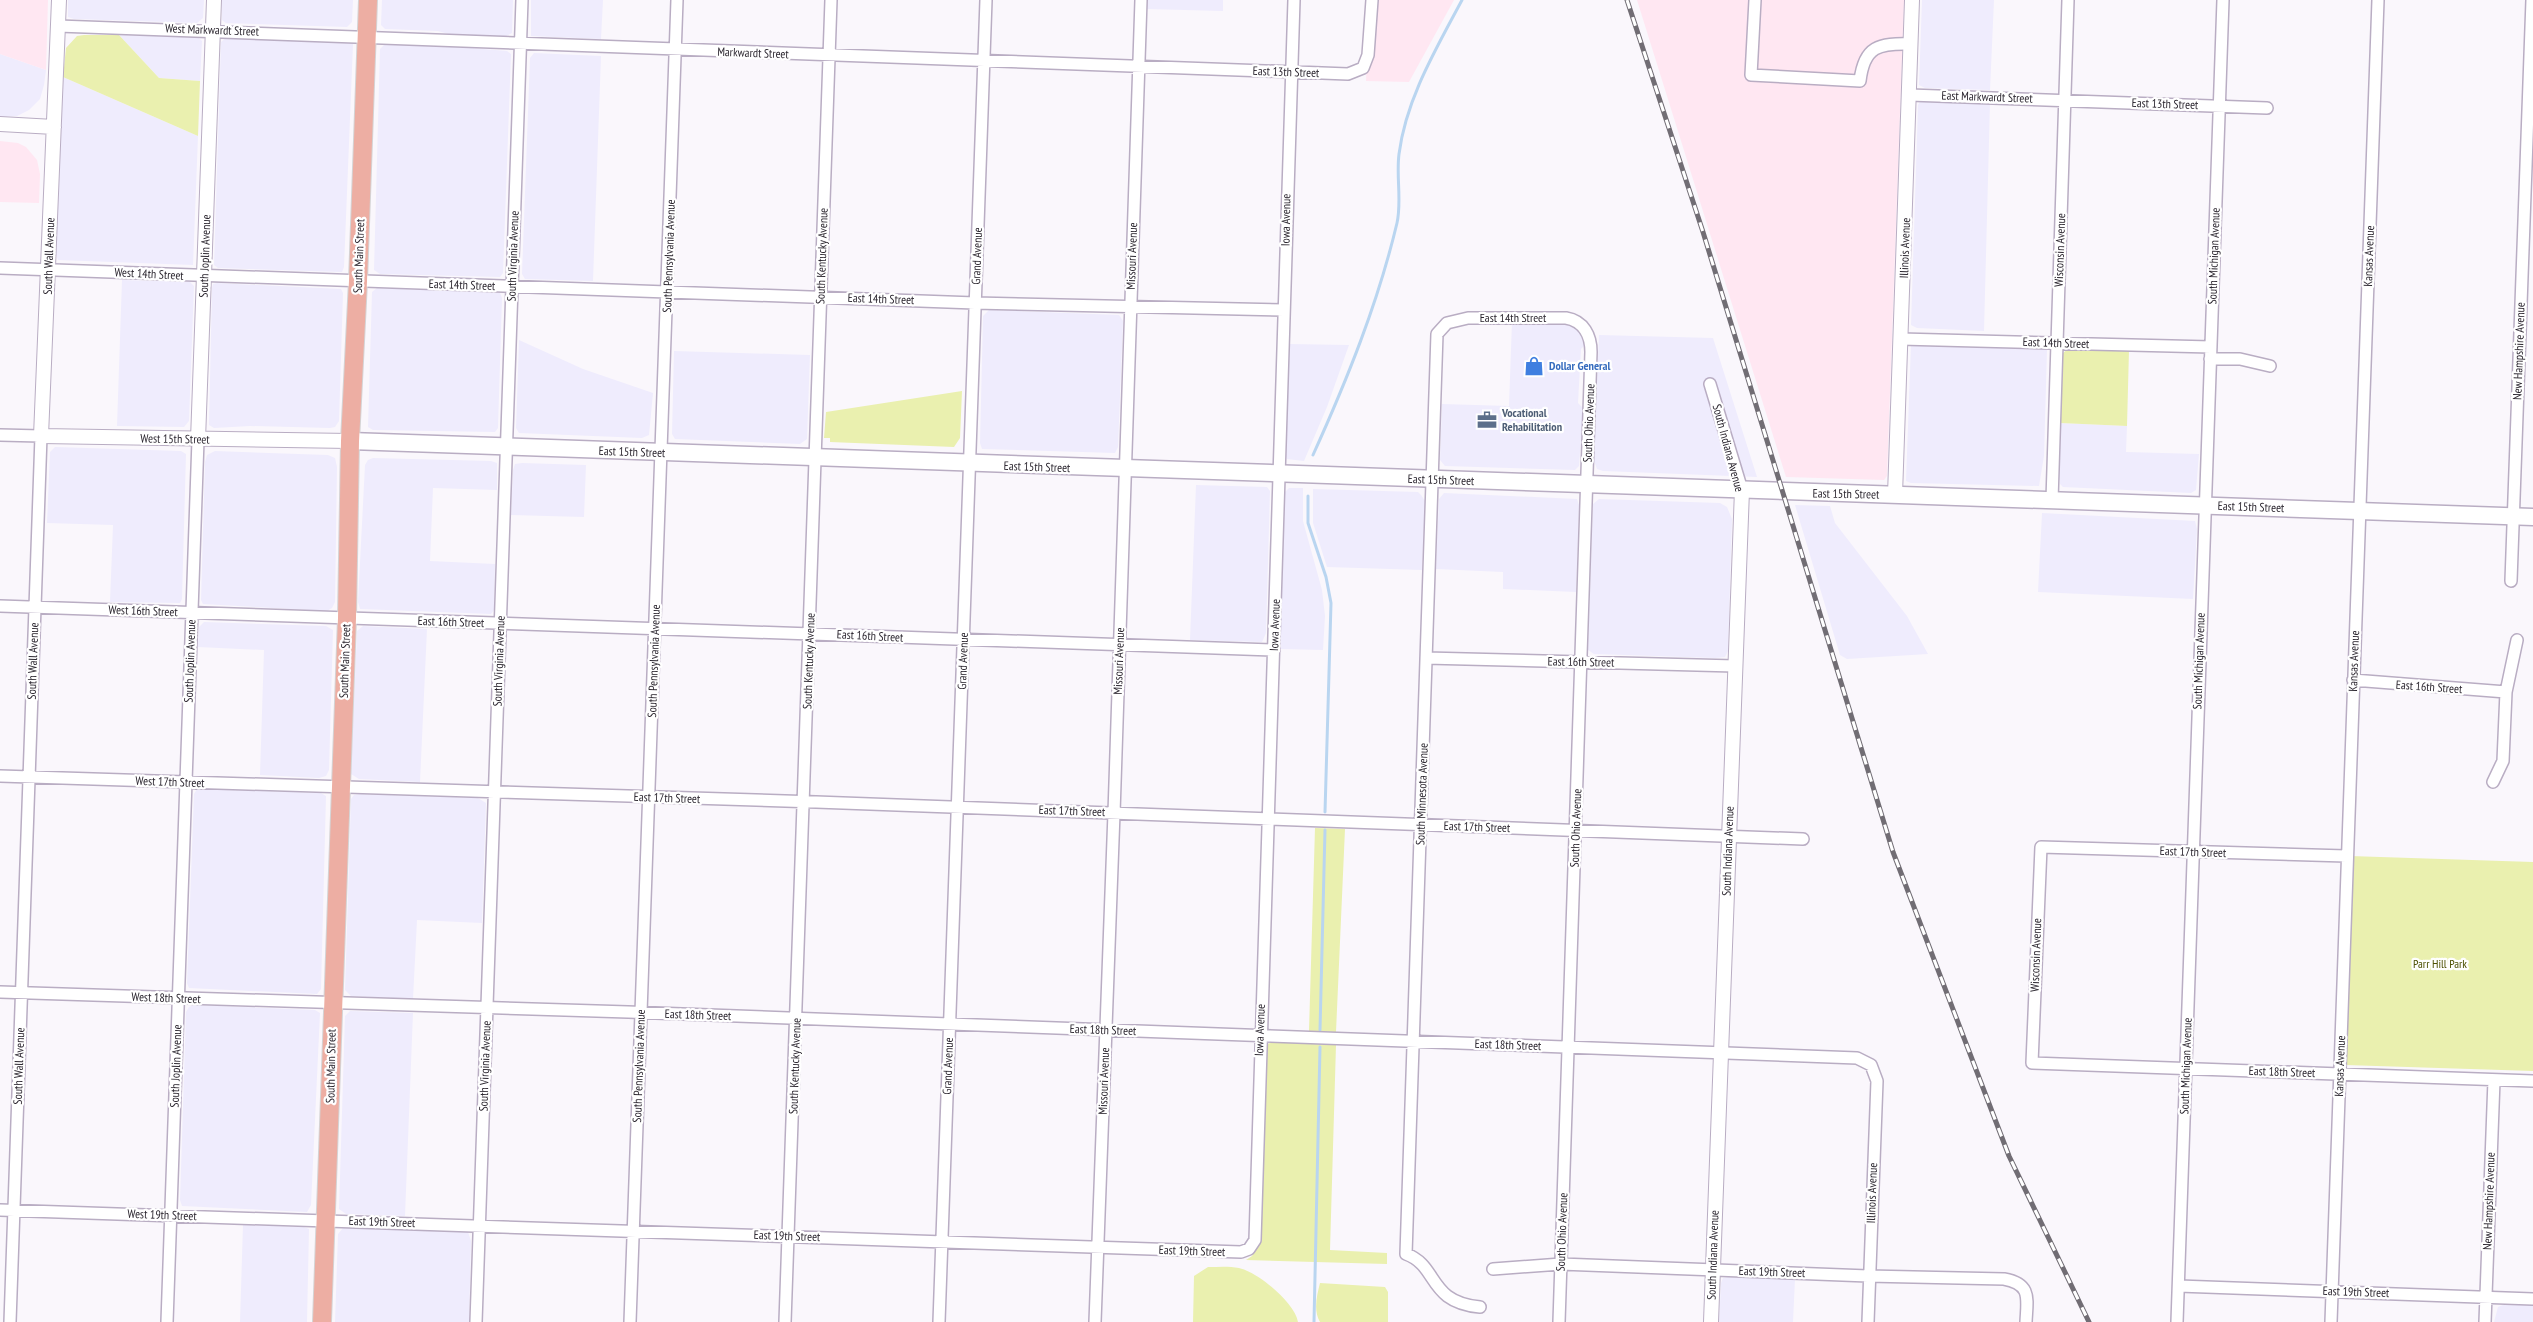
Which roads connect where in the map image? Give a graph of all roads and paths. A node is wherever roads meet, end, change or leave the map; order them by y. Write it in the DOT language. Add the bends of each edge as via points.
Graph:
graph roads {
  1 [pos="59,0"];
  2 [pos="214,0"];
  3 [pos="368,0"];
  4 [pos="522,0"];
  5 [pos="677,0"];
  6 [pos="831,0"];
  7 [pos="986,0"];
  8 [pos="1141,0"];
  9 [pos="1294,0"];
  10 [pos="1372,0"];
  11 [pos="1755,0"];
  12 [pos="1912,0"];
  13 [pos="2068,0"];
  14 [pos="2223,0"];
  15 [pos="2378,0"];
  16 [pos="2532,0"];
  17 [pos="58,26"];
  18 [pos="213,30"];
  19 [pos="367,36"];
  20 [pos="521,43"];
  21 [pos="1911,44"];
  22 [pos="675,50"];
  23 [pos="830,56"];
  24 [pos="984,61"];
  25 [pos="1139,67"];
  26 [pos="1290,72"];
  27 [pos="1910,95"];
  28 [pos="2064,99"];
  29 [pos="2220,106"];
  30 [pos="2267,108"];
  31 [pos="0,124"];
  32 [pos="54,127"];
  33 [pos="0,268"];
  34 [pos="48,269"];
  35 [pos="204,276"];
  36 [pos="358,281"];
  37 [pos="512,286"];
  38 [pos="667,291"];
  39 [pos="821,297"];
  40 [pos="975,303"];
  41 [pos="1130,308"];
  42 [pos="1284,310"];
  43 [pos="1437,334"];
  44 [pos="1588,334"];
  45 [pos="1901,339"];
  46 [pos="2057,343"];
  47 [pos="2211,353"];
  48 [pos="2270,366"];
  49 [pos="1710,384"];
  50 [pos="0,435"];
  51 [pos="41,436"];
  52 [pos="198,440"];
  53 [pos="350,441"];
  54 [pos="507,447"];
  55 [pos="662,453"];
  56 [pos="816,459"];
  57 [pos="969,464"];
  58 [pos="1125,469"];
  59 [pos="1279,474"];
  60 [pos="1432,480"];
  61 [pos="1587,485"];
  62 [pos="1742,490"];
  63 [pos="1895,495"];
  64 [pos="2052,500"];
  65 [pos="2205,506"];
  66 [pos="2360,511"];
  67 [pos="2514,517"];
  68 [pos="2533,517"];
  69 [pos="2511,581"];
  70 [pos="0,606"];
  71 [pos="35,607"];
  72 [pos="192,613"];
  73 [pos="347,618"];
  74 [pos="500,623"];
  75 [pos="655,628"];
  76 [pos="810,633"];
  77 [pos="964,640"];
  78 [pos="2517,640"];
  79 [pos="1120,645"];
  80 [pos="1274,650"];
  81 [pos="1426,658"];
  82 [pos="1581,662"];
  83 [pos="1735,666"];
  84 [pos="2353,680"];
  85 [pos="2506,692"];
  86 [pos="0,776"];
  87 [pos="29,777"];
  88 [pos="2493,782"];
  89 [pos="186,783"];
  90 [pos="341,788"];
  91 [pos="494,792"];
  92 [pos="650,797"];
  93 [pos="804,802"];
  94 [pos="959,808"];
  95 [pos="1114,813"];
  96 [pos="1268,819"];
  97 [pos="1422,825"];
  98 [pos="1576,831"];
  99 [pos="1729,836"];
  100 [pos="1804,838"];
  101 [pos="2040,847"];
  102 [pos="2192,852"];
  103 [pos="2346,856"];
  104 [pos="0,992"];
  105 [pos="22,992"];
  106 [pos="179,998"];
  107 [pos="333,1003"];
  108 [pos="487,1008"];
  109 [pos="642,1013"];
  110 [pos="797,1020"];
  111 [pos="949,1025"];
  112 [pos="1106,1030"];
  113 [pos="1260,1036"];
  114 [pos="1414,1042"];
  115 [pos="1568,1047"];
  116 [pos="1720,1053"];
  117 [pos="2032,1063"];
  118 [pos="1872,1065"];
  119 [pos="2186,1069"];
  120 [pos="2340,1074"];
  121 [pos="2494,1080"];
  122 [pos="2533,1081"];
  123 [pos="0,1210"];
  124 [pos="14,1210"];
  125 [pos="171,1215"];
  126 [pos="325,1220"];
  127 [pos="480,1225"];
  128 [pos="633,1230"];
  129 [pos="789,1236"];
  130 [pos="942,1241"];
  131 [pos="1097,1247"];
  132 [pos="1249,1249"];
  133 [pos="1561,1264"];
  134 [pos="1493,1269"];
  135 [pos="1712,1270"];
  136 [pos="1868,1276"];
  137 [pos="2178,1286"];
  138 [pos="2333,1291"];
  139 [pos="2486,1297"];
  140 [pos="2533,1298"];
  141 [pos="1480,1307"];
  142 [pos="10,1322"];
  143 [pos="167,1322"];
  144 [pos="322,1322"];
  145 [pos="476,1322"];
  146 [pos="630,1322"];
  147 [pos="785,1322"];
  148 [pos="939,1322"];
  149 [pos="1094,1322"];
  150 [pos="1559,1322"];
  151 [pos="1711,1322"];
  152 [pos="1868,1322"];
  153 [pos="2026,1322"];
  154 [pos="2177,1322"];
  155 [pos="2331,1322"];
  156 [pos="2485,1322"];
  1 -- 17 [label="street, South Wall Avenue"];
  2 -- 18 [label="street, South Joplin Avenue"];
  3 -- 19 [label="main road, South Main Street"];
  4 -- 20 [label="street, South Virginia Avenue"];
  5 -- 22 [label="street, South Pennsylvania Avenue"];
  6 -- 23 [label="street, South Kentucky Avenue"];
  7 -- 24 [label="street, Grand Avenue"];
  8 -- 25 [label="street, Missouri Avenue"];
  9 -- 26 [label="street, Iowa Avenue"];
  10 -- 26 [label="street, East 13th Street" via="1368,55 1363,68 1348,74"];
  11 -- 21 [label="street" via="1751,75 1860,81 1863,60 1875,48"];
  12 -- 21 [label="street, Illinois Avenue"];
  13 -- 28 [label="street, Wisconsin Avenue"];
  14 -- 29 [label="street, South Michigan Avenue"];
  15 -- 66 [label="street, Kansas Avenue"];
  16 -- 67 [label="street, New Hampshire Avenue"];
  17 -- 18 [label="street, West Markwardt Street"];
  17 -- 32 [label="street, South Wall Avenue"];
  18 -- 19 [label="street, West Markwardt Street"];
  18 -- 35 [label="street, South Joplin Avenue"];
  19 -- 20 [label="street, Markwardt Street"];
  19 -- 36 [label="main road, South Main Street"];
  20 -- 22 [label="street, Markwardt Street"];
  20 -- 37 [label="street, South Virginia Avenue"];
  21 -- 27 [label="street, Illinois Avenue"];
  22 -- 23 [label="street, Markwardt Street"];
  22 -- 38 [label="street, South Pennsylvania Avenue"];
  23 -- 24 [label="street, Markwardt Street"];
  23 -- 39 [label="street, South Kentucky Avenue"];
  24 -- 25 [label="street, Markwardt Street"];
  24 -- 40 [label="street, Grand Avenue"];
  25 -- 26 [label="street, East 13th Street"];
  25 -- 41 [label="street, Missouri Avenue"];
  26 -- 42 [label="street, Iowa Avenue"];
  27 -- 28 [label="street, East Markwardt Street"];
  27 -- 45 [label="street, Illinois Avenue"];
  28 -- 29 [label="street, East 13th Street"];
  28 -- 46 [label="street, Wisconsin Avenue"];
  29 -- 30 [label="street, East 13th Street"];
  29 -- 47 [label="street, South Michigan Avenue"];
  31 -- 32 [label="street"];
  32 -- 34 [label="street, South Wall Avenue"];
  33 -- 34 [label="street, West 14th Street"];
  34 -- 35 [label="street, West 14th Street"];
  34 -- 51 [label="street, South Wall Avenue"];
  35 -- 36 [label="street, West 14th Street"];
  35 -- 52 [label="street, South Joplin Avenue"];
  36 -- 37 [label="street, East 14th Street"];
  36 -- 53 [label="main road, South Main Street"];
  37 -- 38 [label="street, East 14th Street"];
  37 -- 54 [label="street, South Virginia Avenue"];
  38 -- 39 [label="street, East 14th Street"];
  38 -- 55 [label="street, South Pennsylvania Avenue"];
  39 -- 40 [label="street, East 14th Street"];
  39 -- 56 [label="street, South Kentucky Avenue"];
  40 -- 41 [label="street, East 14th Street"];
  40 -- 57 [label="street, Grand Avenue"];
  41 -- 42 [label="street, East 14th Street"];
  41 -- 58 [label="street, Missouri Avenue"];
  42 -- 59 [label="street, Iowa Avenue"];
  43 -- 44 [label="street, East 14th Street" via="1447,323 1468,318 1566,318 1580,323"];
  43 -- 60 [label="street, South Minnesota Avenue"];
  44 -- 61 [label="street, South Ohio Avenue" via="1591,352"];
  45 -- 46 [label="street, East 14th Street"];
  45 -- 63 [label="street, Illinois Avenue"];
  46 -- 47 [label="street, East 14th Street"];
  46 -- 64 [label="street, Wisconsin Avenue"];
  47 -- 48 [label="street, East 14th Street"];
  47 -- 65 [label="street, South Michigan Avenue"];
  49 -- 62 [label="street, South Indiana Avenue"];
  50 -- 51 [label="street, West 15th Street"];
  51 -- 52 [label="street, West 15th Street"];
  51 -- 71 [label="street, South Wall Avenue"];
  52 -- 53 [label="street, West 15th Street"];
  52 -- 72 [label="street, South Joplin Avenue"];
  53 -- 54 [label="main road, East 15th Street"];
  53 -- 73 [label="main road, South Main Street"];
  54 -- 55 [label="main road, East 15th Street"];
  54 -- 74 [label="street, South Virginia Avenue"];
  55 -- 56 [label="main road, East 15th Street"];
  55 -- 75 [label="street, South Pennsylvania Avenue"];
  56 -- 57 [label="main road, East 15th Street"];
  56 -- 76 [label="street, South Kentucky Avenue"];
  57 -- 58 [label="main road, East 15th Street"];
  57 -- 77 [label="street, Grand Avenue"];
  58 -- 59 [label="main road, East 15th Street"];
  58 -- 79 [label="street, Missouri Avenue"];
  59 -- 60 [label="main road, East 15th Street"];
  59 -- 80 [label="street, Iowa Avenue"];
  60 -- 61 [label="main road, East 15th Street"];
  60 -- 81 [label="street, South Minnesota Avenue"];
  61 -- 62 [label="main road, East 15th Street"];
  61 -- 82 [label="street, South Ohio Avenue"];
  62 -- 63 [label="main road, East 15th Street"];
  62 -- 83 [label="street, South Indiana Avenue"];
  63 -- 64 [label="main road, East 15th Street"];
  64 -- 65 [label="main road, East 15th Street"];
  65 -- 66 [label="main road, East 15th Street"];
  65 -- 102 [label="street, South Michigan Avenue"];
  66 -- 67 [label="main road, East 15th Street"];
  66 -- 84 [label="street, Kansas Avenue"];
  67 -- 68 [label="main road, East 15th Street"];
  67 -- 69 [label="street, New Hampshire Avenue"];
  70 -- 71 [label="street, West 16th Street"];
  71 -- 72 [label="street, West 16th Street"];
  71 -- 87 [label="street, South Wall Avenue"];
  72 -- 73 [label="street, West 16th Street"];
  72 -- 89 [label="street, South Joplin Avenue"];
  73 -- 74 [label="street, East 16th Street"];
  73 -- 90 [label="main road, South Main Street"];
  74 -- 75 [label="street, East 16th Street"];
  74 -- 91 [label="street, South Virginia Avenue"];
  75 -- 76 [label="street, East 16th Street"];
  75 -- 92 [label="street, South Pennsylvania Avenue"];
  76 -- 77 [label="street, East 16th Street"];
  76 -- 93 [label="street, South Kentucky Avenue"];
  77 -- 79 [label="street, East 16th Street"];
  77 -- 94 [label="street, Grand Avenue"];
  78 -- 85 [label="street"];
  79 -- 80 [label="street, East 16th Street"];
  79 -- 95 [label="street, Missouri Avenue"];
  80 -- 96 [label="street, Iowa Avenue"];
  81 -- 82 [label="street, East 16th Street"];
  81 -- 97 [label="street, South Minnesota Avenue"];
  82 -- 83 [label="street, East 16th Street"];
  82 -- 98 [label="street, South Ohio Avenue"];
  83 -- 99 [label="street, South Indiana Avenue"];
  84 -- 85 [label="street, East 16th Street"];
  84 -- 103 [label="street, Kansas Avenue"];
  85 -- 88 [label="street" via="2503,761"];
  86 -- 87 [label="street, West 17th Street"];
  87 -- 89 [label="street, West 17th Street"];
  87 -- 105 [label="street, South Wall Avenue"];
  89 -- 90 [label="street, West 17th Street"];
  89 -- 106 [label="street, South Joplin Avenue"];
  90 -- 91 [label="street, East 17th Street"];
  90 -- 107 [label="main road, South Main Street"];
  91 -- 92 [label="street, East 17th Street"];
  91 -- 108 [label="street, South Virginia Avenue"];
  92 -- 93 [label="street, East 17th Street"];
  92 -- 109 [label="street, South Pennsylvania Avenue"];
  93 -- 94 [label="street, East 17th Street"];
  93 -- 110 [label="street, South Kentucky Avenue"];
  94 -- 95 [label="street, East 17th Street"];
  94 -- 111 [label="street, Grand Avenue"];
  95 -- 96 [label="street, East 17th Street"];
  95 -- 112 [label="street, Missouri Avenue"];
  96 -- 97 [label="street, East 17th Street"];
  96 -- 113 [label="street, Iowa Avenue"];
  97 -- 98 [label="street, East 17th Street"];
  97 -- 114 [label="street, South Minnesota Avenue"];
  98 -- 99 [label="street, East 17th Street"];
  98 -- 115 [label="street, South Ohio Avenue"];
  99 -- 100 [label="street, East 17th Street"];
  99 -- 116 [label="street, South Indiana Avenue"];
  101 -- 102 [label="street, East 17th Street"];
  101 -- 117 [label="street, Wisconsin Avenue"];
  102 -- 103 [label="street, East 17th Street"];
  102 -- 119 [label="street, South Michigan Avenue"];
  103 -- 120 [label="street, Kansas Avenue"];
  104 -- 105 [label="street, West 18th Street"];
  105 -- 106 [label="street, West 18th Street"];
  105 -- 124 [label="street, South Wall Avenue"];
  106 -- 107 [label="street, West 18th Street"];
  106 -- 125 [label="street, South Joplin Avenue"];
  107 -- 108 [label="street, East 18th Street"];
  107 -- 126 [label="main road, South Main Street"];
  108 -- 109 [label="street, East 18th Street"];
  108 -- 127 [label="street, South Virginia Avenue"];
  109 -- 110 [label="street, East 18th Street"];
  109 -- 128 [label="street, South Pennsylvania Avenue"];
  110 -- 111 [label="street, East 18th Street"];
  110 -- 129 [label="street, South Kentucky Avenue"];
  111 -- 112 [label="street, East 18th Street"];
  111 -- 130 [label="street, Grand Avenue"];
  112 -- 113 [label="street, East 18th Street"];
  112 -- 131 [label="street, Missouri Avenue"];
  113 -- 114 [label="street, East 18th Street"];
  113 -- 132 [label="street, Iowa Avenue" via="1255,1240"];
  114 -- 115 [label="street, East 18th Street"];
  114 -- 141 [label="street, South Minnesota Avenue" via="1406,1254 1420,1262 1450,1299 1459,1304"];
  115 -- 116 [label="street, East 18th Street"];
  115 -- 133 [label="street, South Ohio Avenue"];
  116 -- 118 [label="street, East 18th Street" via="1857,1058"];
  116 -- 135 [label="street, South Indiana Avenue"];
  117 -- 119 [label="street, East 18th Street"];
  118 -- 136 [label="street, Illinois Avenue" via="1877,1081"];
  119 -- 120 [label="street, East 18th Street"];
  119 -- 137 [label="street, South Michigan Avenue"];
  120 -- 121 [label="street, East 18th Street"];
  120 -- 138 [label="street, Kansas Avenue"];
  121 -- 122 [label="street, East 18th Street"];
  121 -- 139 [label="street, New Hampshire Avenue"];
  123 -- 124 [label="street, West 19th Street"];
  124 -- 125 [label="street, West 19th Street"];
  124 -- 142 [label="street, South Wall Avenue"];
  125 -- 126 [label="street, West 19th Street"];
  125 -- 143 [label="street, South Joplin Avenue"];
  126 -- 127 [label="street, East 19th Street"];
  126 -- 144 [label="main road, South Main Street"];
  127 -- 128 [label="street, East 19th Street"];
  127 -- 145 [label="street, South Virginia Avenue"];
  128 -- 129 [label="street, East 19th Street"];
  128 -- 146 [label="street, South Pennsylvania Avenue"];
  129 -- 130 [label="street, East 19th Street"];
  129 -- 147 [label="street, South Kentucky Avenue"];
  130 -- 131 [label="street, East 19th Street"];
  130 -- 148 [label="street, Grand Avenue"];
  131 -- 132 [label="street, East 19th Street" via="1241,1252"];
  131 -- 149 [label="street, Missouri Avenue"];
  133 -- 134 [label="street, East 19th Street"];
  133 -- 135 [label="street, East 19th Street"];
  133 -- 150 [label="street, South Ohio Avenue"];
  135 -- 136 [label="street, East 19th Street"];
  135 -- 151 [label="street, South Indiana Avenue"];
  136 -- 152 [label="street, Illinois Avenue"];
  136 -- 153 [label="street, East 19th Street" via="2004,1278 2020,1283 2027,1296"];
  137 -- 138 [label="street, East 19th Street"];
  137 -- 154 [label="street, South Michigan Avenue"];
  138 -- 139 [label="street, East 19th Street"];
  138 -- 155 [label="street, Kansas Avenue"];
  139 -- 140 [label="street, East 19th Street"];
  139 -- 156 [label="street, New Hampshire Avenue"];
}
